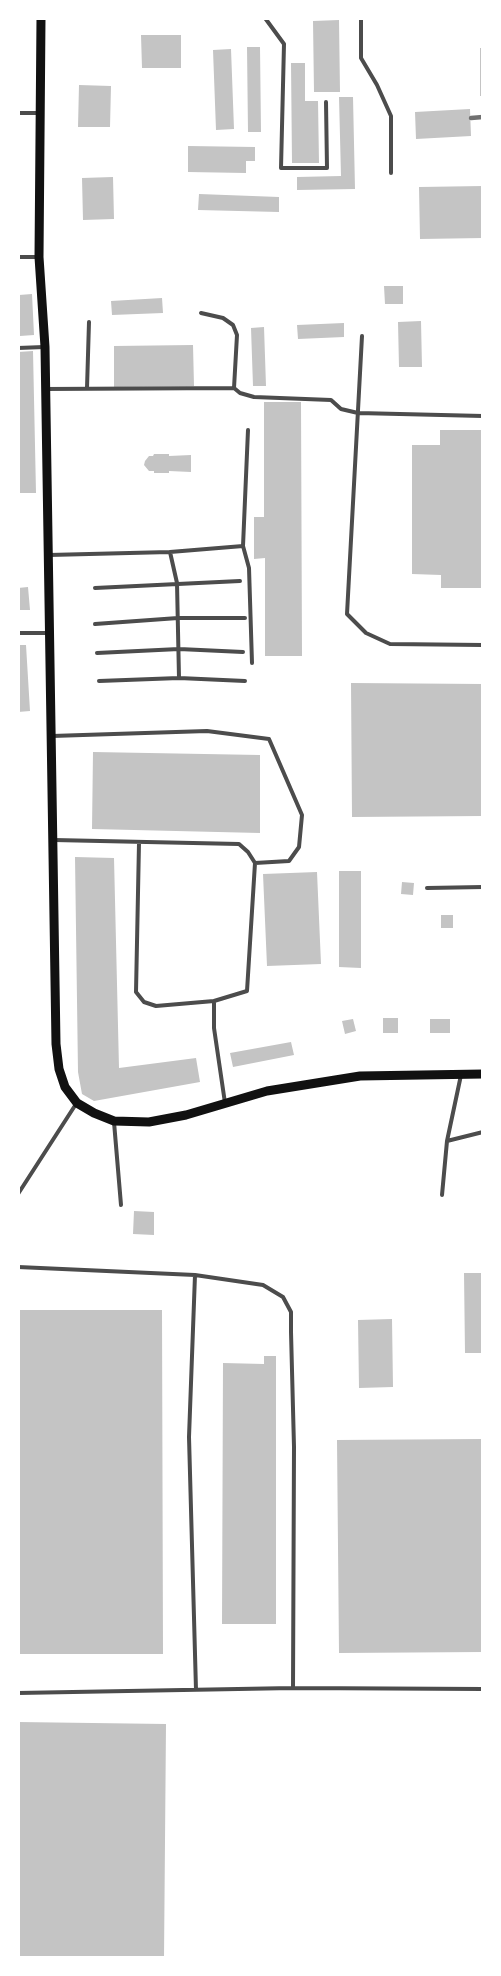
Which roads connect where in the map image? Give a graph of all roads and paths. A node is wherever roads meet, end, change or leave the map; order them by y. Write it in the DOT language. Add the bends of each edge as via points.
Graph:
graph roads {
  1 [pos="41,18"];
  2 [pos="265,18"];
  3 [pos="361,18"];
  4 [pos="326,102"];
  5 [pos="18,113"];
  6 [pos="40,113"];
  7 [pos="391,173"];
  8 [pos="18,257"];
  9 [pos="39,257"];
  10 [pos="201,313"];
  11 [pos="89,322"];
  12 [pos="362,336"];
  13 [pos="45,347"];
  14 [pos="18,348"];
  15 [pos="87,388"];
  16 [pos="234,388"];
  17 [pos="45,389"];
  18 [pos="358,413"];
  19 [pos="483,416"];
  20 [pos="248,430"];
  21 [pos="243,546"];
  22 [pos="170,552"];
  23 [pos="48,555"];
  24 [pos="240,581"];
  25 [pos="177,583"];
  26 [pos="95,588"];
  27 [pos="178,618"];
  28 [pos="245,618"];
  29 [pos="95,624"];
  30 [pos="18,633"];
  31 [pos="50,633"];
  32 [pos="483,645"];
  33 [pos="179,649"];
  34 [pos="243,652"];
  35 [pos="97,653"];
  36 [pos="252,663"];
  37 [pos="179,678"];
  38 [pos="99,681"];
  39 [pos="245,681"];
  40 [pos="51,736"];
  41 [pos="52,840"];
  42 [pos="139,843"];
  43 [pos="255,864"];
  44 [pos="483,887"];
  45 [pos="427,888"];
  46 [pos="214,1001"];
  47 [pos="461,1074"];
  48 [pos="483,1074"];
  49 [pos="77,1103"];
  50 [pos="225,1103"];
  51 [pos="114,1121"];
  52 [pos="483,1132"];
  53 [pos="447,1141"];
  54 [pos="18,1194"];
  55 [pos="442,1195"];
  56 [pos="121,1205"];
  57 [pos="18,1267"];
  58 [pos="195,1275"];
  59 [pos="293,1688"];
  60 [pos="483,1689"];
  61 [pos="196,1690"];
  62 [pos="18,1692"];
  1 -- 6 [label="main road"];
  2 -- 4 [label="lane" via="284,44 281,168 327,168"];
  3 -- 7 [label="lane" via="361,58 391,116"];
  5 -- 6 [label="lane"];
  6 -- 9 [label="main road"];
  8 -- 9 [label="lane"];
  9 -- 13 [label="main road"];
  10 -- 16 [label="lane" via="223,318 232,324 237,335"];
  11 -- 15 [label="lane"];
  12 -- 18 [label="lane"];
  13 -- 14 [label="lane"];
  13 -- 17 [label="main road"];
  15 -- 16 [label="lane"];
  15 -- 17 [label="lane"];
  16 -- 18 [label="lane" via="254,397 331,400 341,409"];
  17 -- 23 [label="main road"];
  18 -- 19 [label="lane"];
  18 -- 32 [label="lane" via="347,614 366,633 390,644"];
  20 -- 21 [label="lane"];
  21 -- 22 [label="lane"];
  21 -- 36 [label="lane" via="249,568"];
  22 -- 23 [label="lane"];
  22 -- 25 [label="lane"];
  23 -- 31 [label="main road"];
  24 -- 25 [label="lane"];
  25 -- 26 [label="lane"];
  25 -- 27 [label="lane"];
  27 -- 28 [label="lane"];
  27 -- 29 [label="lane"];
  27 -- 33 [label="lane"];
  30 -- 31 [label="lane"];
  31 -- 40 [label="main road"];
  33 -- 34 [label="lane"];
  33 -- 35 [label="lane"];
  33 -- 37 [label="lane"];
  37 -- 38 [label="lane"];
  37 -- 39 [label="lane"];
  40 -- 41 [label="main road"];
  40 -- 43 [label="lane" via="207,731 269,740 302,815 299,847 289,861"];
  41 -- 42 [label="lane"];
  41 -- 49 [label="main road" via="58,1069"];
  42 -- 43 [label="lane" via="239,844"];
  42 -- 46 [label="lane" via="136,992 144,1002 156,1006"];
  43 -- 46 [label="lane" via="247,991"];
  44 -- 45 [label="lane"];
  46 -- 50 [label="lane"];
  47 -- 48 [label="main road"];
  47 -- 50 [label="main road" via="360,1076 267,1091"];
  47 -- 53 [label="lane"];
  49 -- 51 [label="main road"];
  49 -- 54 [label="lane"];
  50 -- 51 [label="main road" via="149,1122"];
  51 -- 56 [label="lane"];
  52 -- 53 [label="lane"];
  53 -- 55 [label="lane"];
  57 -- 58 [label="lane"];
  58 -- 59 [label="lane" via="263,1285 283,1297 291,1312"];
  58 -- 61 [label="lane" via="189,1437"];
  59 -- 60 [label="lane"];
  59 -- 61 [label="lane"];
  61 -- 62 [label="lane"];
}
